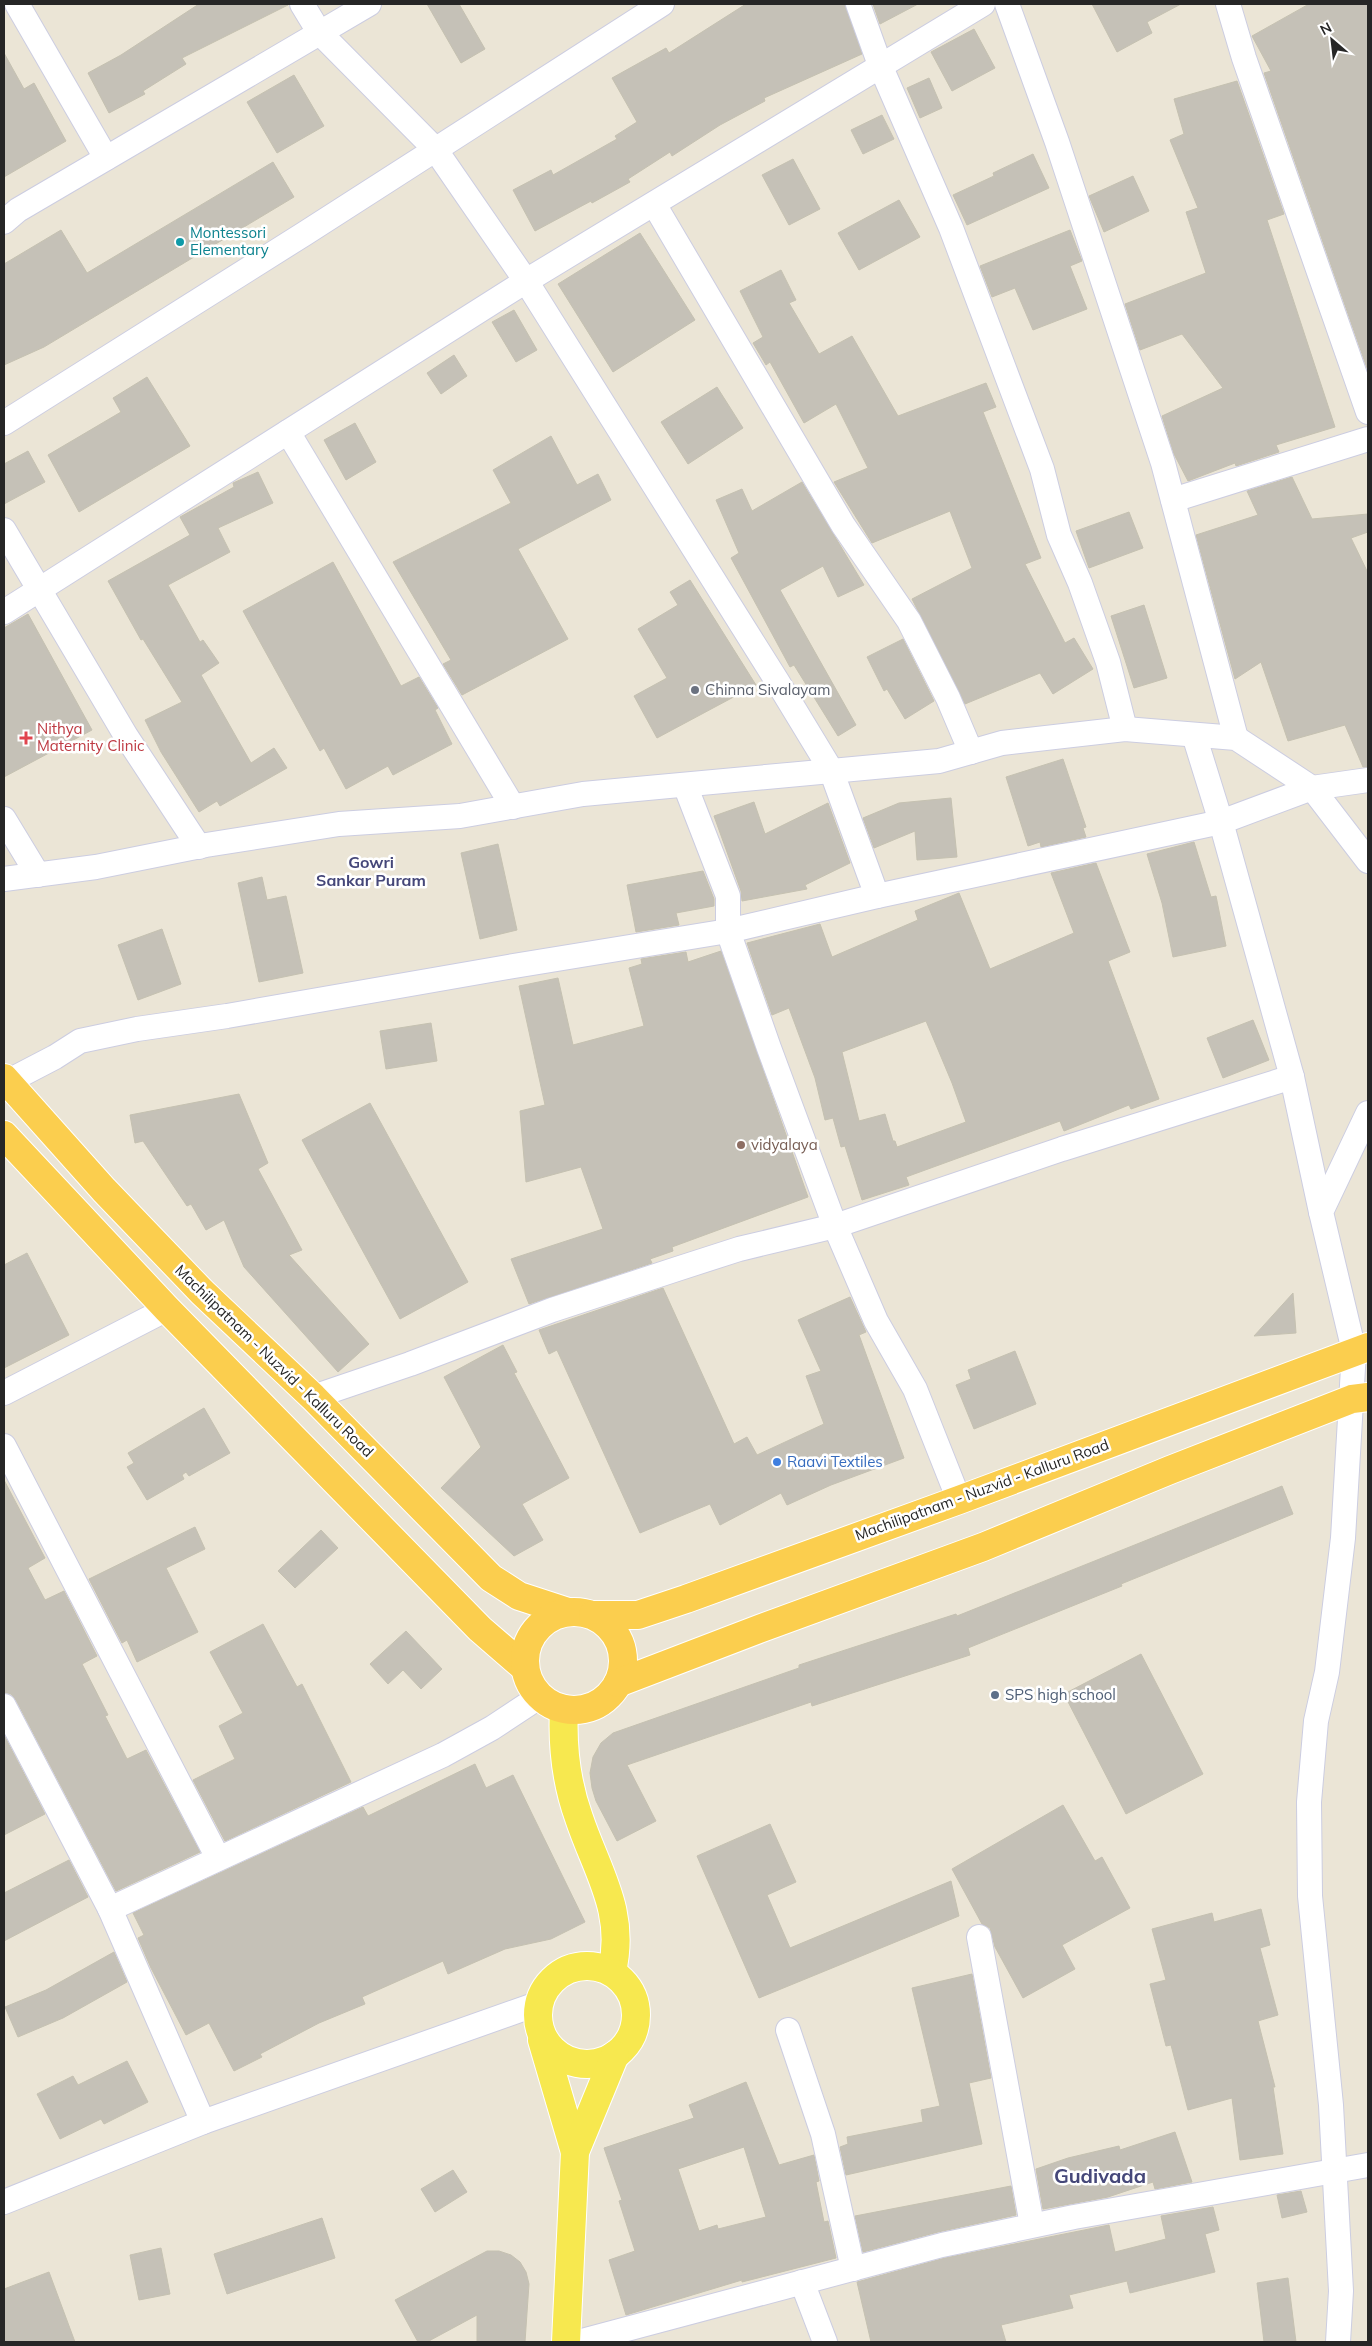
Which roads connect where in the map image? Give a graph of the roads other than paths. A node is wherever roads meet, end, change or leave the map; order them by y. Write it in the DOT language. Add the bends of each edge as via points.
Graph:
graph roads {
  1 [pos="17,4"];
  2 [pos="302,4"];
  3 [pos="369,4"];
  4 [pos="662,4"];
  5 [pos="858,4"];
  6 [pos="983,4"];
  7 [pos="1007,4"];
  8 [pos="1228,4"];
  9 [pos="320,32"];
  10 [pos="880,65"];
  11 [pos="435,149"];
  12 [pos="106,158"];
  13 [pos="654,204"];
  14 [pos="4,222"];
  15 [pos="526,281"];
  16 [pos="1367,402"];
  17 [pos="4,423"];
  18 [pos="288,432"];
  19 [pos="1368,439"];
  20 [pos="1173,500"];
  21 [pos="4,530"];
  22 [pos="39,589"];
  23 [pos="4,612"];
  24 [pos="1124,729"];
  25 [pos="1194,735"];
  26 [pos="1236,738"];
  27 [pos="971,752"];
  28 [pos="831,770"];
  29 [pos="1368,780"];
  30 [pos="685,784"];
  31 [pos="1312,788"];
  32 [pos="513,807"];
  33 [pos="4,819"];
  34 [pos="1221,822"];
  35 [pos="199,847"];
  36 [pos="1368,861"];
  37 [pos="38,875"];
  38 [pos="4,880"];
  39 [pos="877,896"];
  40 [pos="728,931"];
  41 [pos="1292,1077"];
  42 [pos="5,1080"];
  43 [pos="1368,1113"];
  44 [pos="4,1136"];
  45 [pos="1321,1212"];
  46 [pos="835,1226"];
  47 [pos="166,1309"];
  48 [pos="1361,1349"];
  49 [pos="4,1393"];
  50 [pos="313,1397"];
  51 [pos="1360,1398"];
  52 [pos="4,1446"];
  53 [pos="959,1500"];
  54 [pos="580,1613"];
  55 [pos="524,1667"];
  56 [pos="618,1683"];
  57 [pos="539,1697"];
  58 [pos="4,1706"];
  59 [pos="564,1709"];
  60 [pos="218,1858"];
  61 [pos="110,1909"];
  62 [pos="979,1937"];
  63 [pos="612,1971"];
  64 [pos="537,2004"];
  65 [pos="788,2030"];
  66 [pos="540,2035"];
  67 [pos="615,2055"];
  68 [pos="204,2122"];
  69 [pos="575,2152"];
  70 [pos="1368,2165"];
  71 [pos="1334,2171"];
  72 [pos="4,2202"];
  73 [pos="1032,2225"];
  74 [pos="853,2269"];
  75 [pos="802,2282"];
  76 [pos="566,2342"];
  77 [pos="578,2342"];
  78 [pos="825,2342"];
  79 [pos="1338,2342"];
  1 -- 12 [label="street"];
  2 -- 9 [label="street"];
  3 -- 9 [label="street"];
  4 -- 11 [label="street"];
  5 -- 10 [label="street"];
  6 -- 10 [label="street"];
  7 -- 20 [label="street" via="1094,252"];
  8 -- 16 [label="street" via="1244,58"];
  9 -- 11 [label="street"];
  9 -- 12 [label="street"];
  10 -- 13 [label="street"];
  10 -- 24 [label="street" via="951,228 1042,469 1059,535 1108,662"];
  11 -- 15 [label="street"];
  11 -- 17 [label="street"];
  12 -- 14 [label="street" via="18,210"];
  13 -- 15 [label="street"];
  13 -- 27 [label="street" via="843,525 909,621"];
  15 -- 18 [label="street"];
  15 -- 28 [label="street"];
  18 -- 22 [label="street"];
  18 -- 32 [label="street"];
  19 -- 20 [label="street"];
  20 -- 26 [label="street"];
  21 -- 22 [label="street"];
  22 -- 23 [label="street"];
  22 -- 35 [label="street" via="126,736"];
  24 -- 25 [label="street"];
  24 -- 27 [label="street" via="1002,743"];
  25 -- 26 [label="street"];
  25 -- 34 [label="street"];
  26 -- 31 [label="street"];
  27 -- 28 [label="street" via="939,761"];
  28 -- 30 [label="street"];
  28 -- 39 [label="street"];
  29 -- 31 [label="street"];
  30 -- 32 [label="street" via="583,794"];
  30 -- 40 [label="street" via="728,896"];
  31 -- 34 [label="street"];
  31 -- 36 [label="street"];
  32 -- 35 [label="street" via="460,816 339,824"];
  33 -- 37 [label="street"];
  34 -- 39 [label="street"];
  34 -- 41 [label="street"];
  35 -- 37 [label="street"];
  37 -- 38 [label="street"];
  39 -- 40 [label="street"];
  40 -- 42 [label="street" via="99,1037 80,1041"];
  40 -- 46 [label="street"];
  41 -- 45 [label="street"];
  41 -- 46 [label="street" via="1062,1149"];
  42 -- 50 [label="highway, Machilipatnam - Nuzvid - Kalluru Road" via="202,1292"];
  43 -- 45 [label="street"];
  44 -- 47 [label="highway"];
  45 -- 48 [label="street"];
  46 -- 50 [label="street" via="739,1249 686,1266 552,1310"];
  46 -- 53 [label="street" via="876,1321 915,1389"];
  47 -- 49 [label="street"];
  47 -- 55 [label="highway" via="480,1629"];
  48 -- 51 [label="street"];
  48 -- 53 [label="highway, Machilipatnam - Nuzvid - Kalluru Road"];
  50 -- 54 [label="highway, Machilipatnam - Nuzvid - Kalluru Road" via="490,1578 519,1596"];
  51 -- 56 [label="highway" via="1170,1470 983,1547"];
  51 -- 71 [label="street" via="1327,1672 1316,1720 1309,1802 1310,1896 1331,2105"];
  52 -- 60 [label="street"];
  53 -- 54 [label="highway, Machilipatnam - Nuzvid - Kalluru Road" via="638,1615"];
  54 -- 55 [label="highway" via="553,1616 540,1625 530,1637"];
  54 -- 56 [label="highway" via="606,1623 620,1644 623,1668"];
  55 -- 57 [label="highway" via="529,1683"];
  56 -- 59 [label="highway" via="595,1705 580,1710"];
  57 -- 59 [label="highway"];
  57 -- 60 [label="street" via="443,1755"];
  58 -- 61 [label="street"];
  59 -- 63 [label="main road" via="565,1766 578,1817 614,1908 616,1934"];
  60 -- 61 [label="street"];
  61 -- 68 [label="street"];
  62 -- 73 [label="street"];
  63 -- 64 [label="main road" via="581,1964 553,1977"];
  63 -- 67 [label="main road" via="630,1988 637,2012 632,2037"];
  64 -- 66 [label="main road"];
  64 -- 68 [label="street"];
  65 -- 74 [label="street" via="823,2134"];
  66 -- 67 [label="main road" via="561,2058 592,2064"];
  66 -- 69 [label="main road"];
  67 -- 69 [label="main road"];
  68 -- 72 [label="street"];
  69 -- 76 [label="main road"];
  70 -- 71 [label="street"];
  71 -- 73 [label="street"];
  71 -- 79 [label="street" via="1341,2291"];
  73 -- 74 [label="street"];
  74 -- 75 [label="street"];
  75 -- 77 [label="street"];
  75 -- 78 [label="street"];
}
